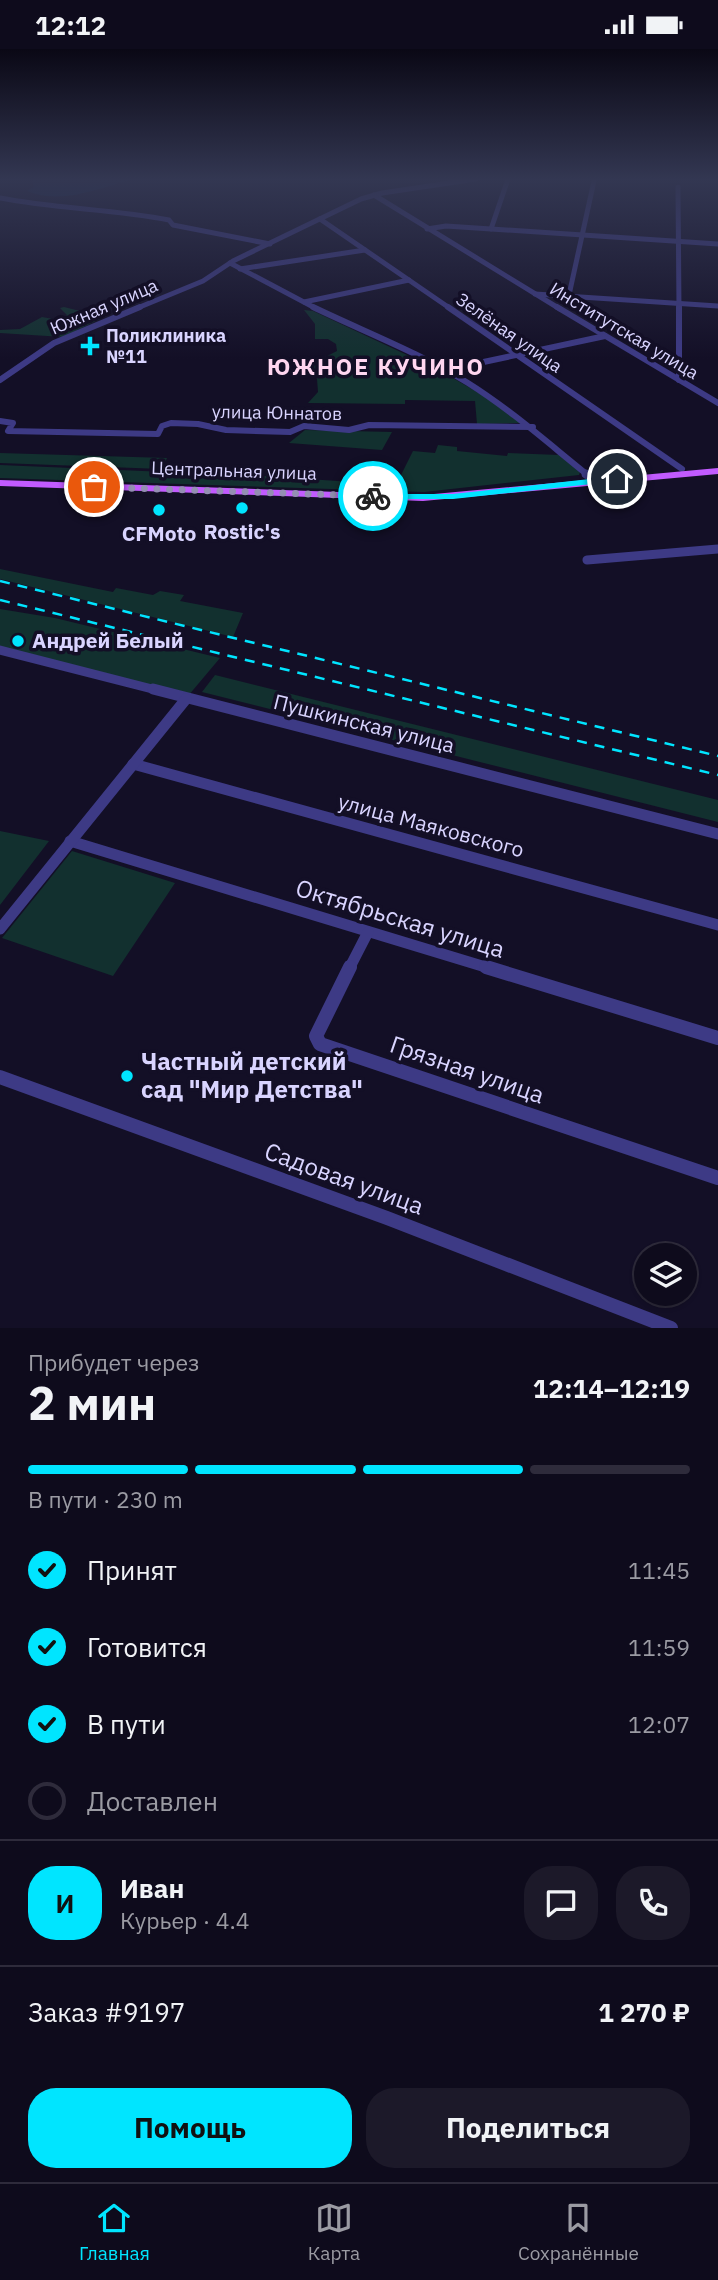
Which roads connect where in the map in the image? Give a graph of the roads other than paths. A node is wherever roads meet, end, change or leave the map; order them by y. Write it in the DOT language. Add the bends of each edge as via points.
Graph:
graph roads {
  1 [pos="244,239"];
  2 [pos="281,239"];
  3 [pos="349,239"];
  4 [pos="443,239"];
  5 [pos="584,239"];
  6 [pos="642,239"];
  7 [pos="678,241"];
  8 [pos="271,244"];
  9 [pos="718,244"];
  10 [pos="365,250"];
  11 [pos="230,263"];
  12 [pos="239,269"];
  13 [pos="409,280"];
  14 [pos="535,295"];
  15 [pos="569,295"];
  16 [pos="304,302"];
  17 [pos="678,303"];
  18 [pos="718,306"];
  19 [pos="606,336"];
  20 [pos="516,355"];
  21 [pos="446,370"];
  22 [pos="0,380"];
  23 [pos="679,380"];
  24 [pos="718,403"];
  25 [pos="0,421"];
  26 [pos="533,427"];
  27 [pos="682,469"];
  28 [pos="718,469"];
  29 [pos="589,476"];
  30 [pos="0,481"];
  31 [pos="116,485"];
  32 [pos="718,549"];
  33 [pos="587,560"];
  34 [pos="0,650"];
  35 [pos="186,699"];
  36 [pos="133,764"];
  37 [pos="718,834"];
  38 [pos="70,841"];
  39 [pos="718,925"];
  40 [pos="0,929"];
  41 [pos="368,932"];
  42 [pos="718,1038"];
  43 [pos="0,1077"];
  44 [pos="718,1178"];
  45 [pos="671,1328"];
  1 -- 8 [label="street"];
  2 -- 8 [label="street, Южная улица"];
  3 -- 10 [label="street, Зелёная улица"];
  4 -- 14 [label="street, Институтская улица"];
  5 -- 15 [label="street"];
  6 -- 7 [label="street"];
  7 -- 9 [label="street"];
  7 -- 17 [label="street"];
  8 -- 11 [label="street, Южная улица"];
  10 -- 12 [label="street"];
  10 -- 13 [label="street, Зелёная улица"];
  11 -- 12 [label="street"];
  11 -- 22 [label="street, Южная улица" via="203,281 54,343"];
  12 -- 16 [label="street"];
  13 -- 16 [label="street"];
  13 -- 20 [label="street, Зелёная улица"];
  14 -- 15 [label="street"];
  14 -- 19 [label="street, Институтская улица"];
  15 -- 17 [label="street"];
  16 -- 21 [label="street"];
  17 -- 18 [label="street"];
  17 -- 23 [label="street"];
  19 -- 20 [label="street"];
  19 -- 23 [label="street, Институтская улица"];
  20 -- 21 [label="street"];
  20 -- 27 [label="street, Зелёная улица"];
  21 -- 26 [label="street"];
  23 -- 24 [label="street, Институтская улица"];
  25 -- 26 [label="street, улица Юннатов" via="13,422 8,431 159,434 162,426 171,423 290,432 304,426 349,430 369,425"];
  26 -- 29 [label="street"];
  27 -- 28 [label="main road, Центральная улица"];
  27 -- 29 [label="main road, Центральная улица"];
  28 -- 31 [label="main road, Центральная улица" via="423,498"];
  29 -- 31 [label="main road, Центральная улица" via="424,493"];
  30 -- 31 [label="main road, Центральная улица"];
  32 -- 33 [label="street"];
  34 -- 35 [label="street, Пушкинская улица"];
  35 -- 36 [label="street"];
  35 -- 37 [label="street, Пушкинская улица"];
  36 -- 38 [label="street"];
  36 -- 39 [label="street, улица Маяковского"];
  38 -- 40 [label="street"];
  38 -- 41 [label="street, Октябрьская улица"];
  41 -- 42 [label="street, Октябрьская улица"];
  41 -- 44 [label="street, Грязная улица" via="316,1036 320,1044"];
  43 -- 45 [label="street, Садовая улица" via="387,1218"];
}
